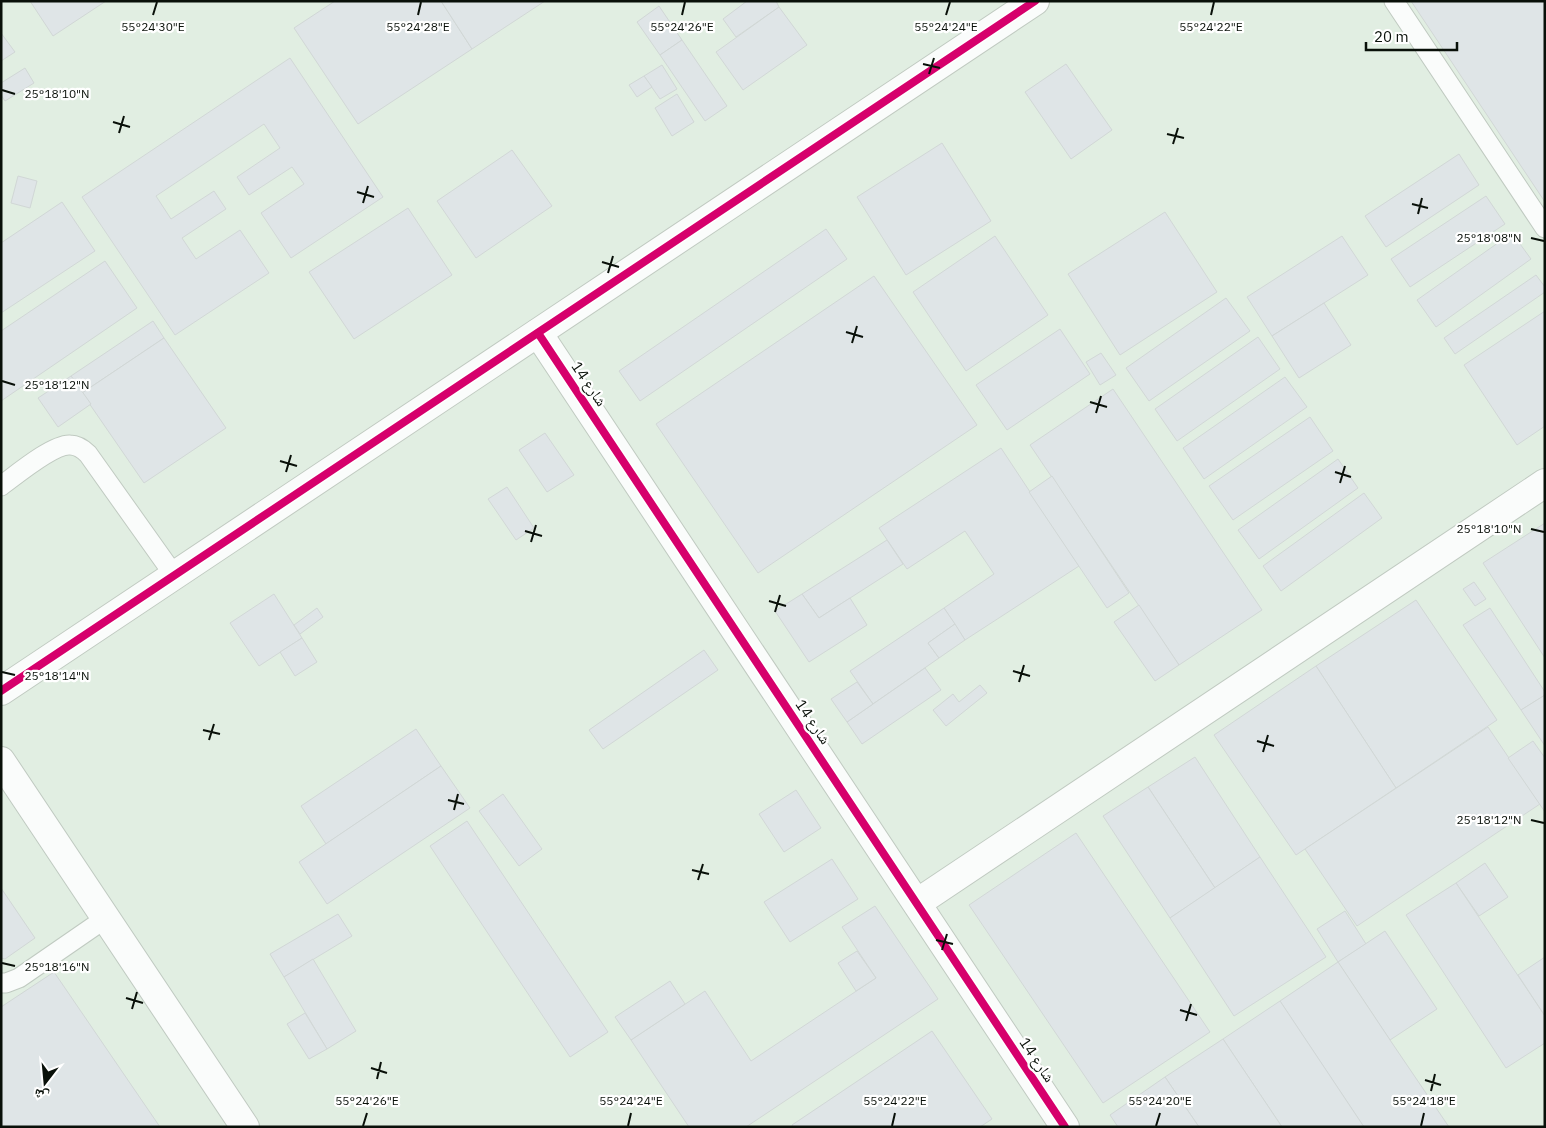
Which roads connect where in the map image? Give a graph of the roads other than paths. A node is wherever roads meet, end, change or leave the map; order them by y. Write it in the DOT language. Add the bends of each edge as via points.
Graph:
graph roads {
  1 [pos="1035,1"];
  2 [pos="1394,1"];
  3 [pos="1545,228"];
  4 [pos="538,333"];
  5 [pos="1545,484"];
  6 [pos="1,486"];
  7 [pos="174,575"];
  8 [pos="1,691"];
  9 [pos="1,761"];
  10 [pos="917,903"];
  11 [pos="106,918"];
  12 [pos="1,983"];
  13 [pos="246,1127"];
  14 [pos="1065,1127"];
  1 -- 4 [label="street"];
  2 -- 3 [label="lane"];
  4 -- 7 [label="street"];
  4 -- 10 [label="street, شارع 14"];
  5 -- 10 [label="street"];
  6 -- 7 [label="lane" via="54,449 70,445 80,448 88,454"];
  7 -- 8 [label="street"];
  9 -- 11 [label="street"];
  10 -- 14 [label="street, شارع 14"];
  11 -- 12 [label="lane" via="19,978"];
  11 -- 13 [label="street"];
}
